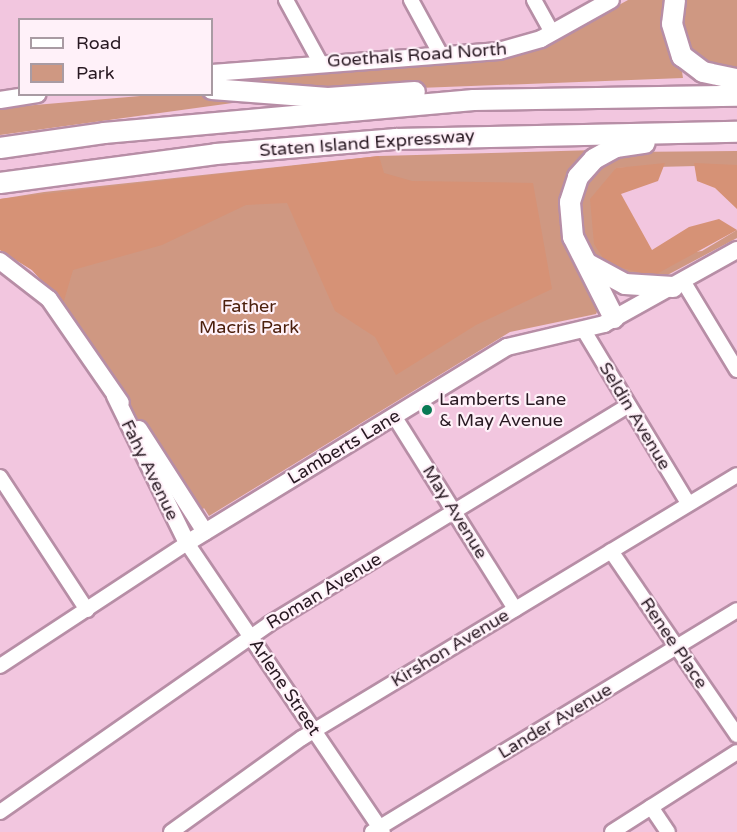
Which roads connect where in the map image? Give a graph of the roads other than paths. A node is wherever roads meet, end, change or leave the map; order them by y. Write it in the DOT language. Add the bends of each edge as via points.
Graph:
graph roads {
  1 [pos="286,0"];
  2 [pos="411,0"];
  3 [pos="534,0"];
  4 [pos="611,0"];
  5 [pos="675,0"];
  6 [pos="552,33"];
  7 [pos="441,55"];
  8 [pos="320,62"];
  9 [pos="213,73"];
  10 [pos="737,80"];
  11 [pos="213,89"];
  12 [pos="25,96"];
  13 [pos="737,96"];
  14 [pos="0,100"];
  15 [pos="474,100"];
  16 [pos="737,132"];
  17 [pos="0,148"];
  18 [pos="0,183"];
  19 [pos="737,250"];
  20 [pos="0,261"];
  21 [pos="584,261"];
  22 [pos="678,284"];
  23 [pos="614,318"];
  24 [pos="583,329"];
  25 [pos="737,370"];
  26 [pos="115,396"];
  27 [pos="628,406"];
  28 [pos="394,416"];
  29 [pos="737,475"];
  30 [pos="0,477"];
  31 [pos="688,503"];
  32 [pos="456,512"];
  33 [pos="206,532"];
  34 [pos="187,543"];
  35 [pos="611,550"];
  36 [pos="515,609"];
  37 [pos="87,610"];
  38 [pos="737,610"];
  39 [pos="251,636"];
  40 [pos="677,647"];
  41 [pos="0,666"];
  42 [pos="315,731"];
  43 [pos="737,735"];
  44 [pos="737,752"];
  45 [pos="651,807"];
  46 [pos="0,812"];
  47 [pos="378,830"];
  48 [pos="171,832"];
  49 [pos="612,832"];
  50 [pos="668,832"];
  1 -- 8 [label="street"];
  2 -- 7 [label="street"];
  3 -- 6 [label="street"];
  4 -- 6 [label="main road, Goethals Road North"];
  5 -- 10 [label="highway" via="672,24 682,56 703,72"];
  6 -- 7 [label="main road, Goethals Road North" via="512,48"];
  7 -- 8 [label="main road, Goethals Road North"];
  8 -- 9 [label="main road, Goethals Road North"];
  11 -- 15 [label="highway" via="328,98 421,92"];
  12 -- 14 [label="main road"];
  13 -- 15 [label="highway, Staten Island Expressway"];
  15 -- 17 [label="highway, Staten Island Expressway" via="104,133"];
  16 -- 18 [label="highway, Staten Island Expressway" via="396,139 216,154"];
  16 -- 21 [label="highway" via="683,142 623,144 594,159 578,177 570,202 570,228"];
  19 -- 22 [label="main road, Lamberts Lane"];
  20 -- 26 [label="main road, Fahy Avenue" via="49,299"];
  21 -- 22 [label="highway" via="625,284"];
  21 -- 23 [label="highway"];
  22 -- 23 [label="main road, Lamberts Lane"];
  22 -- 25 [label="street"];
  23 -- 24 [label="main road, Lamberts Lane"];
  24 -- 27 [label="street, Seldin Avenue"];
  24 -- 28 [label="main road, Lamberts Lane" via="515,343"];
  26 -- 33 [label="main road, Fahy Avenue"];
  26 -- 34 [label="main road, Fahy Avenue"];
  27 -- 31 [label="street, Seldin Avenue"];
  27 -- 32 [label="street, Roman Avenue"];
  28 -- 32 [label="street, May Avenue"];
  28 -- 33 [label="main road, Lamberts Lane"];
  29 -- 31 [label="street, Kirshon Avenue"];
  30 -- 37 [label="street"];
  31 -- 35 [label="street, Kirshon Avenue"];
  32 -- 36 [label="street, May Avenue"];
  32 -- 39 [label="street, Roman Avenue"];
  33 -- 34 [label="main road, Lamberts Lane"];
  34 -- 37 [label="street, Lamberts Lane"];
  34 -- 39 [label="street, Arlene Street"];
  35 -- 36 [label="street, Kirshon Avenue"];
  35 -- 40 [label="street, Renee Place"];
  36 -- 42 [label="street, Kirshon Avenue"];
  37 -- 41 [label="street, Lamberts Lane"];
  38 -- 40 [label="street, Lander Avenue"];
  39 -- 42 [label="street, Arlene Street"];
  39 -- 46 [label="street, Roman Avenue"];
  40 -- 43 [label="street, Renee Place"];
  40 -- 47 [label="street, Lander Avenue"];
  42 -- 47 [label="street, Arlene Street"];
  42 -- 48 [label="street, Kirshon Avenue"];
  44 -- 45 [label="street"];
  45 -- 49 [label="street"];
  45 -- 50 [label="street"];
}
